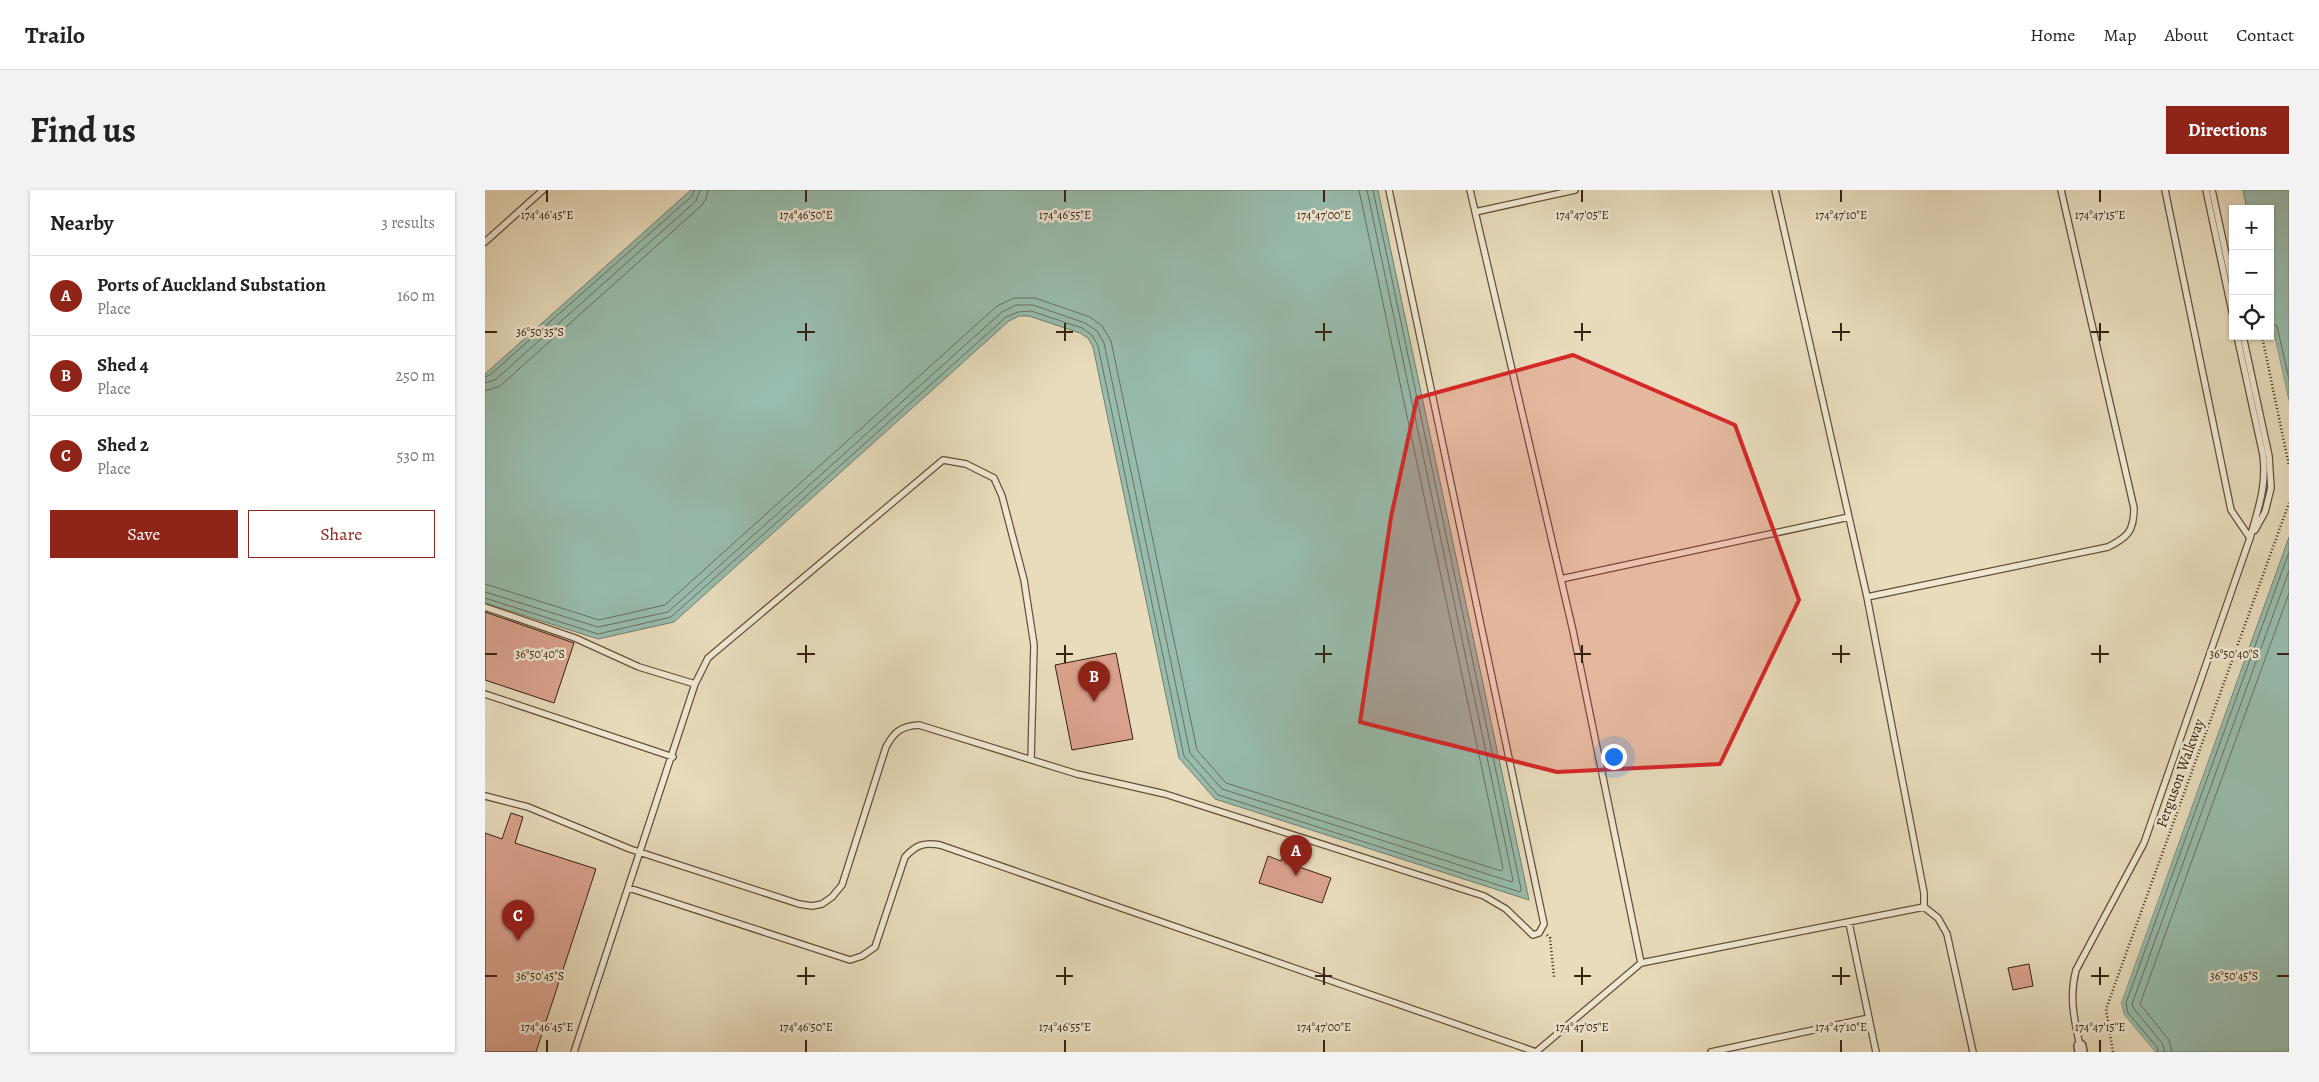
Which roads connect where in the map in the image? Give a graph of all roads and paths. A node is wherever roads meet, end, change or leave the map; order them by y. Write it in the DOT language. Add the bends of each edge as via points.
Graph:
graph roads {
  1 [pos="543,190"];
  2 [pos="1389,190"];
  3 [pos="1471,190"];
  4 [pos="1575,190"];
  5 [pos="1775,190"];
  6 [pos="2061,190"];
  7 [pos="2165,190"];
  8 [pos="2206,190"];
  9 [pos="2212,190"];
  10 [pos="1475,212"];
  11 [pos="485,242"];
  12 [pos="2229,269"];
  13 [pos="2229,297"];
  14 [pos="2238,340"];
  15 [pos="2244,340"];
  16 [pos="2262,340"];
  17 [pos="2289,466"];
  18 [pos="2289,503"];
  19 [pos="1849,517"];
  20 [pos="2250,538"];
  21 [pos="1561,579"];
  22 [pos="1867,597"];
  23 [pos="485,606"];
  24 [pos="695,684"];
  25 [pos="485,694"];
  26 [pos="673,757"];
  27 [pos="1031,759"];
  28 [pos="485,796"];
  29 [pos="641,852"];
  30 [pos="629,888"];
  31 [pos="1923,907"];
  32 [pos="1849,923"];
  33 [pos="1542,930"];
  34 [pos="1641,963"];
  35 [pos="1554,977"];
  36 [pos="1869,1018"];
  37 [pos="2080,1049"];
  38 [pos="574,1052"];
  39 [pos="1536,1052"];
  40 [pos="1711,1052"];
  41 [pos="1876,1052"];
  42 [pos="1973,1052"];
  43 [pos="2113,1052"];
  1 -- 11 [label="lane"];
  2 -- 33 [label="lane" via="1544,924"];
  3 -- 10 [label="lane"];
  4 -- 10 [label="lane"];
  5 -- 19 [label="lane"];
  6 -- 22 [label="lane" via="2134,508 2134,524 2123,540 2108,547"];
  7 -- 20 [label="lane" via="2231,510"];
  8 -- 13 [label="lane"];
  9 -- 12 [label="lane"];
  10 -- 21 [label="lane"];
  14 -- 20 [label="lane" via="2265,474"];
  15 -- 20 [label="lane" via="2269,456 2271,488 2265,512"];
  16 -- 17 [label="path"];
  18 -- 43 [label="path, Ferguson Walkway" via="2106,1009"];
  19 -- 21 [label="lane"];
  19 -- 22 [label="lane"];
  20 -- 37 [label="lane" via="2144,843 2076,970 2071,1004"];
  21 -- 34 [label="lane"];
  22 -- 31 [label="lane" via="1925,893"];
  23 -- 24 [label="lane" via="560,632 639,667"];
  24 -- 26 [label="lane"];
  24 -- 27 [label="lane" via="708,658 943,460 966,464 994,478 1002,496 1024,580 1034,645"];
  25 -- 26 [label="lane"];
  26 -- 29 [label="lane"];
  27 -- 29 [label="lane" via="919,725 897,730 887,748 842,885 822,904 799,904"];
  27 -- 33 [label="lane" via="1077,774 1165,794 1484,896 1511,913 1533,935"];
  28 -- 29 [label="lane" via="527,807"];
  29 -- 30 [label="lane"];
  30 -- 38 [label="lane"];
  30 -- 39 [label="lane" via="849,960 875,947 905,857 925,842"];
  31 -- 32 [label="lane"];
  31 -- 42 [label="lane" via="1938,918 1947,934"];
  32 -- 34 [label="lane"];
  32 -- 36 [label="lane"];
  33 -- 35 [label="path" via="1550,938"];
  34 -- 39 [label="lane"];
  36 -- 40 [label="lane"];
  36 -- 41 [label="lane"];
}
